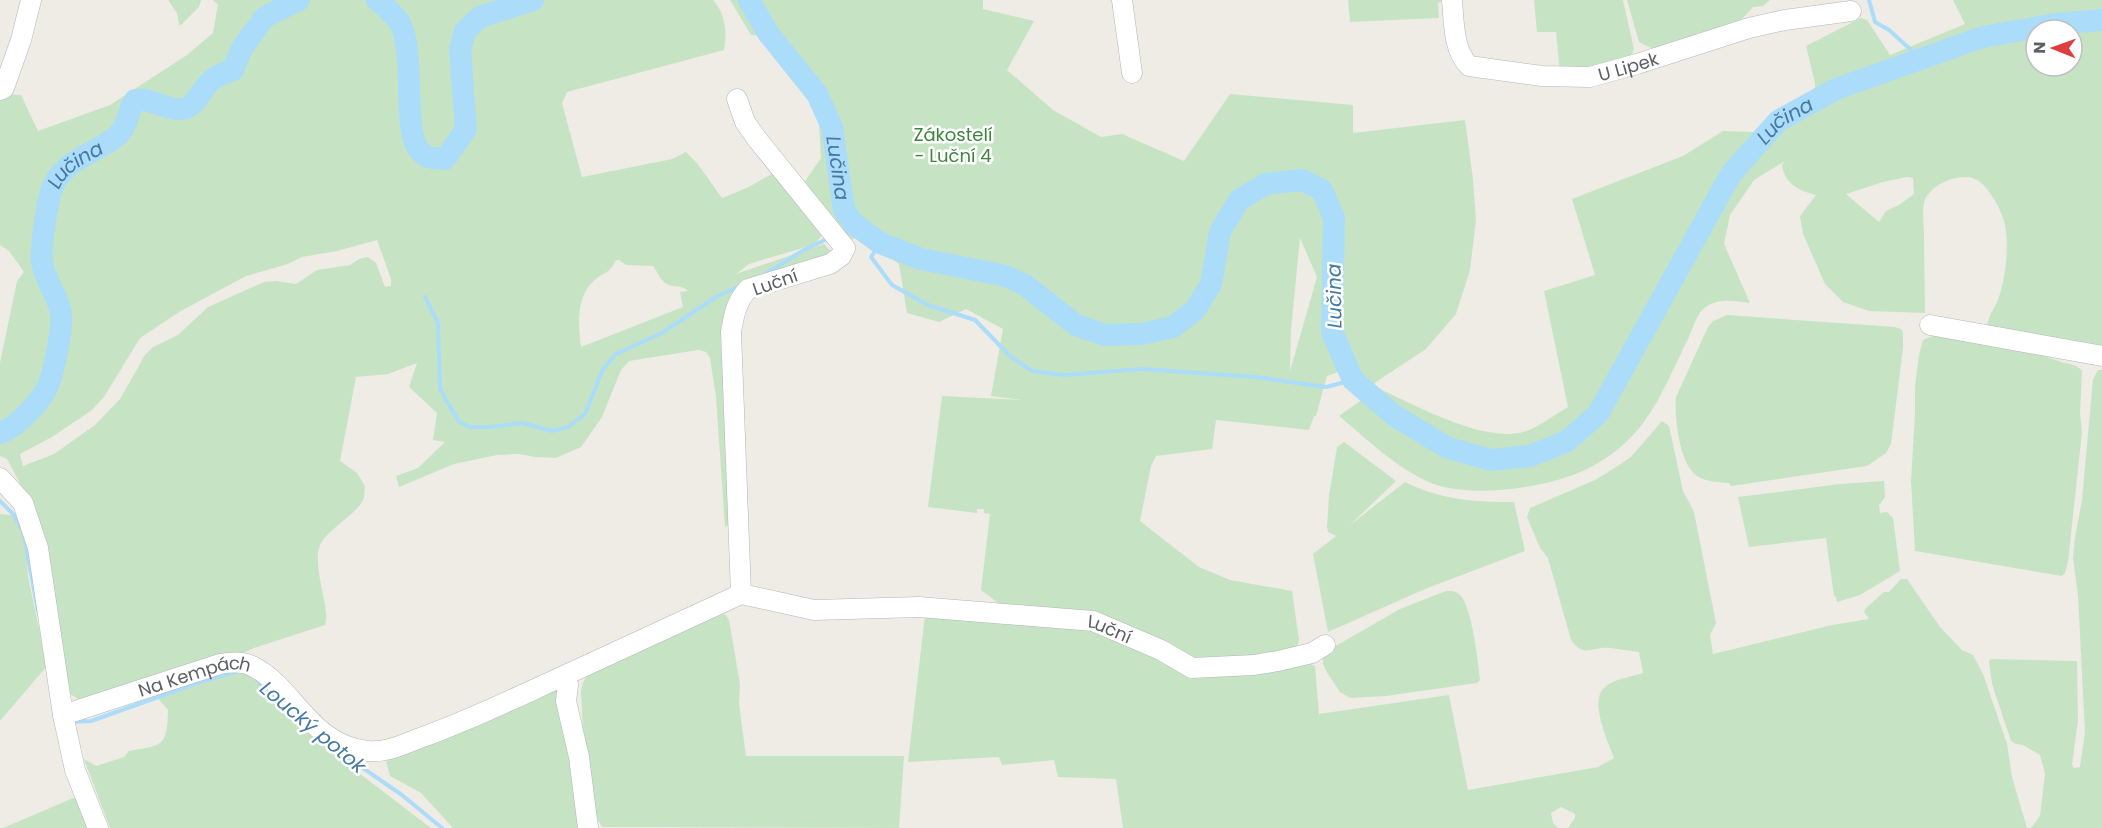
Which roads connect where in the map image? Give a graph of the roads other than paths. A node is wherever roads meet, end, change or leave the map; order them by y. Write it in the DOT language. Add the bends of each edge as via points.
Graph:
graph roads {
  1 [pos="31,0"];
  2 [pos="1122,0"];
  3 [pos="1452,0"];
  4 [pos="1851,11"];
  5 [pos="1132,73"];
  6 [pos="0,90"];
  7 [pos="737,99"];
  8 [pos="1930,325"];
  9 [pos="2102,356"];
  10 [pos="0,478"];
  11 [pos="741,594"];
  12 [pos="1325,645"];
  13 [pos="559,678"];
  14 [pos="63,715"];
  15 [pos="98,828"];
  16 [pos="588,828"];
  1 -- 6 [label="street" via="21,40"];
  2 -- 5 [label="street"];
  3 -- 4 [label="street, U Lipek" via="1459,50 1468,66 1542,76 1590,77 1749,28"];
  7 -- 11 [label="street, Luční" via="745,122 757,139 845,248 830,264 748,289 735,309 731,332"];
  8 -- 9 [label="street"];
  10 -- 14 [label="street" via="23,502 38,548"];
  11 -- 12 [label="street, Luční" via="814,610 920,607 1093,621 1192,668 1278,662 1312,653"];
  11 -- 13 [label="street"];
  13 -- 14 [label="street, Na Kempách" via="460,723 390,749 369,751 350,747 320,730 274,682 243,663 220,664"];
  13 -- 16 [label="street" via="568,685 566,701 579,757"];
  14 -- 15 [label="street" via="75,770"];
}
